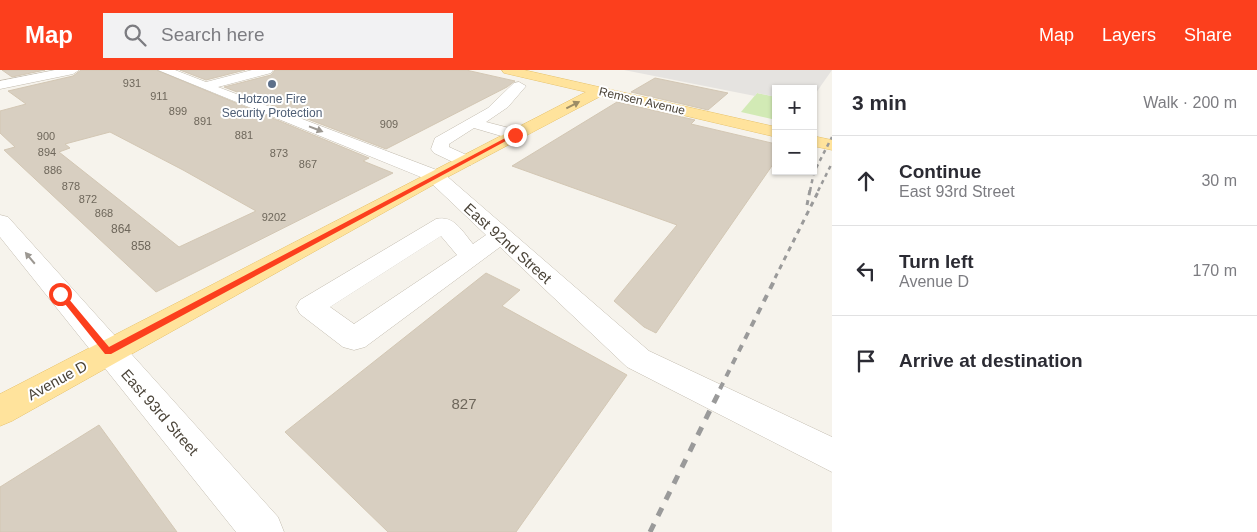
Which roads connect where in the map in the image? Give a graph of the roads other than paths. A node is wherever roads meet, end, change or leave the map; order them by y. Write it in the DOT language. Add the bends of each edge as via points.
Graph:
graph roads {
  1 [pos="73,70"];
  2 [pos="164,70"];
  3 [pos="267,70"];
  4 [pos="508,70"];
  5 [pos="540,74"];
  6 [pos="0,85"];
  7 [pos="206,86"];
  8 [pos="519,86"];
  9 [pos="599,91"];
  10 [pos="545,105"];
  11 [pos="472,123"];
  12 [pos="772,131"];
  13 [pos="515,135"];
  14 [pos="817,142"];
  15 [pos="832,145"];
  16 [pos="465,161"];
  17 [pos="434,176"];
  18 [pos="0,222"];
  19 [pos="500,236"];
  20 [pos="471,256"];
  21 [pos="108,352"];
  22 [pos="0,411"];
  23 [pos="832,454"];
  24 [pos="263,532"];
  1 -- 6 [label="street"];
  2 -- 7 [label="street, East 92nd Street"];
  3 -- 7 [label="street"];
  4 -- 5 [label="main road, Remsen Avenue"];
  5 -- 9 [label="main road, Remsen Avenue"];
  5 -- 10 [label="main road"];
  7 -- 17 [label="street, East 92nd Street, one-way"];
  8 -- 11 [label="street" via="504,103"];
  10 -- 9 [label="main road, Avenue D, one-way"];
  9 -- 12 [label="main road, Remsen Avenue"];
  10 -- 13 [label="main road, Avenue D"];
  11 -- 13 [label="street"];
  11 -- 16 [label="street" via="439,145 445,153"];
  13 -- 16 [label="main road, Avenue D"];
  14 -- 15 [label="main road"];
  16 -- 17 [label="main road, Avenue D"];
  17 -- 19 [label="street, East 92nd Street"];
  17 -- 21 [label="main road, Avenue D"];
  21 -- 18 [label="street, East 93rd Street, one-way"];
  19 -- 20 [label="street"];
  19 -- 23 [label="street, East 92nd Street" via="638,359"];
  20 -- 20 [label="street" via="354,340 310,307 444,224"];
  21 -- 22 [label="main road, Avenue D"];
  21 -- 24 [label="street, East 93rd Street"];
}
